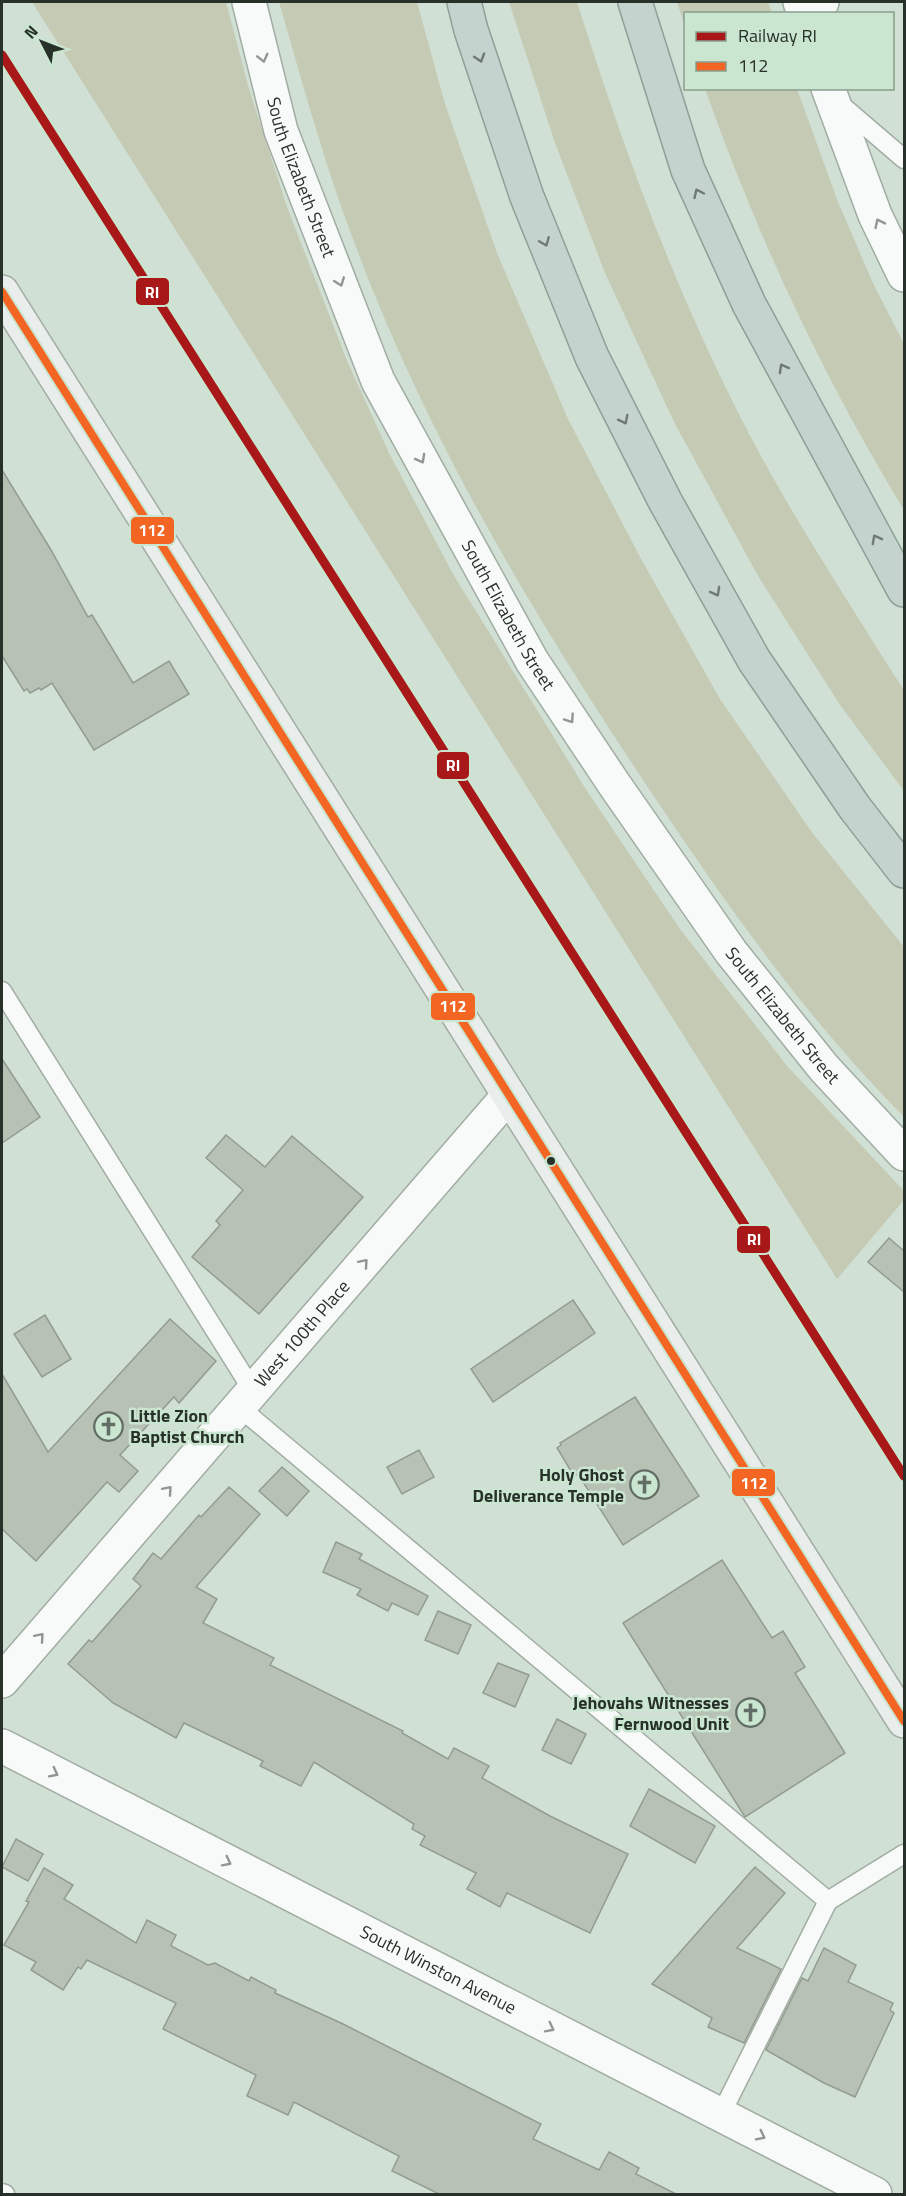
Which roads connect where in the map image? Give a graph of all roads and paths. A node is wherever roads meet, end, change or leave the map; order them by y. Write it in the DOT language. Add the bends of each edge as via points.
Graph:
graph roads {
  1 [pos="249,2"];
  2 [pos="464,2"];
  3 [pos="635,2"];
  4 [pos="830,92"];
  5 [pos="904,159"];
  6 [pos="904,275"];
  7 [pos="2,292"];
  8 [pos="904,590"];
  9 [pos="904,871"];
  10 [pos="2,992"];
  11 [pos="508,1096"];
  12 [pos="904,1154"];
  13 [pos="246,1399"];
  14 [pos="4,1673"];
  15 [pos="904,1721"];
  16 [pos="2,1746"];
  17 [pos="904,1854"];
  18 [pos="828,1901"];
  19 [pos="720,2116"];
  20 [pos="875,2194"];
  1 -- 12 [label="street, South Elizabeth Street, one-way" via="281,130 378,381 532,661 731,952 824,1068"];
  2 -- 9 [label="highway, one-way" via="527,197 592,357 649,470 754,660 855,808"];
  8 -- 3 [label="highway, one-way" via="749,304 687,170"];
  4 -- 5 [label="lane"];
  6 -- 4 [label="street, one-way" via="875,215"];
  7 -- 11 [label="main road"];
  10 -- 13 [label="lane"];
  13 -- 11 [label="street, West 100th Place, one-way"];
  11 -- 15 [label="main road"];
  14 -- 13 [label="street, West 100th Place, one-way"];
  13 -- 18 [label="lane"];
  16 -- 19 [label="street, South Winston Avenue, one-way"];
  17 -- 18 [label="lane"];
  18 -- 19 [label="lane"];
  19 -- 20 [label="street, South Winston Avenue, one-way"];
}
